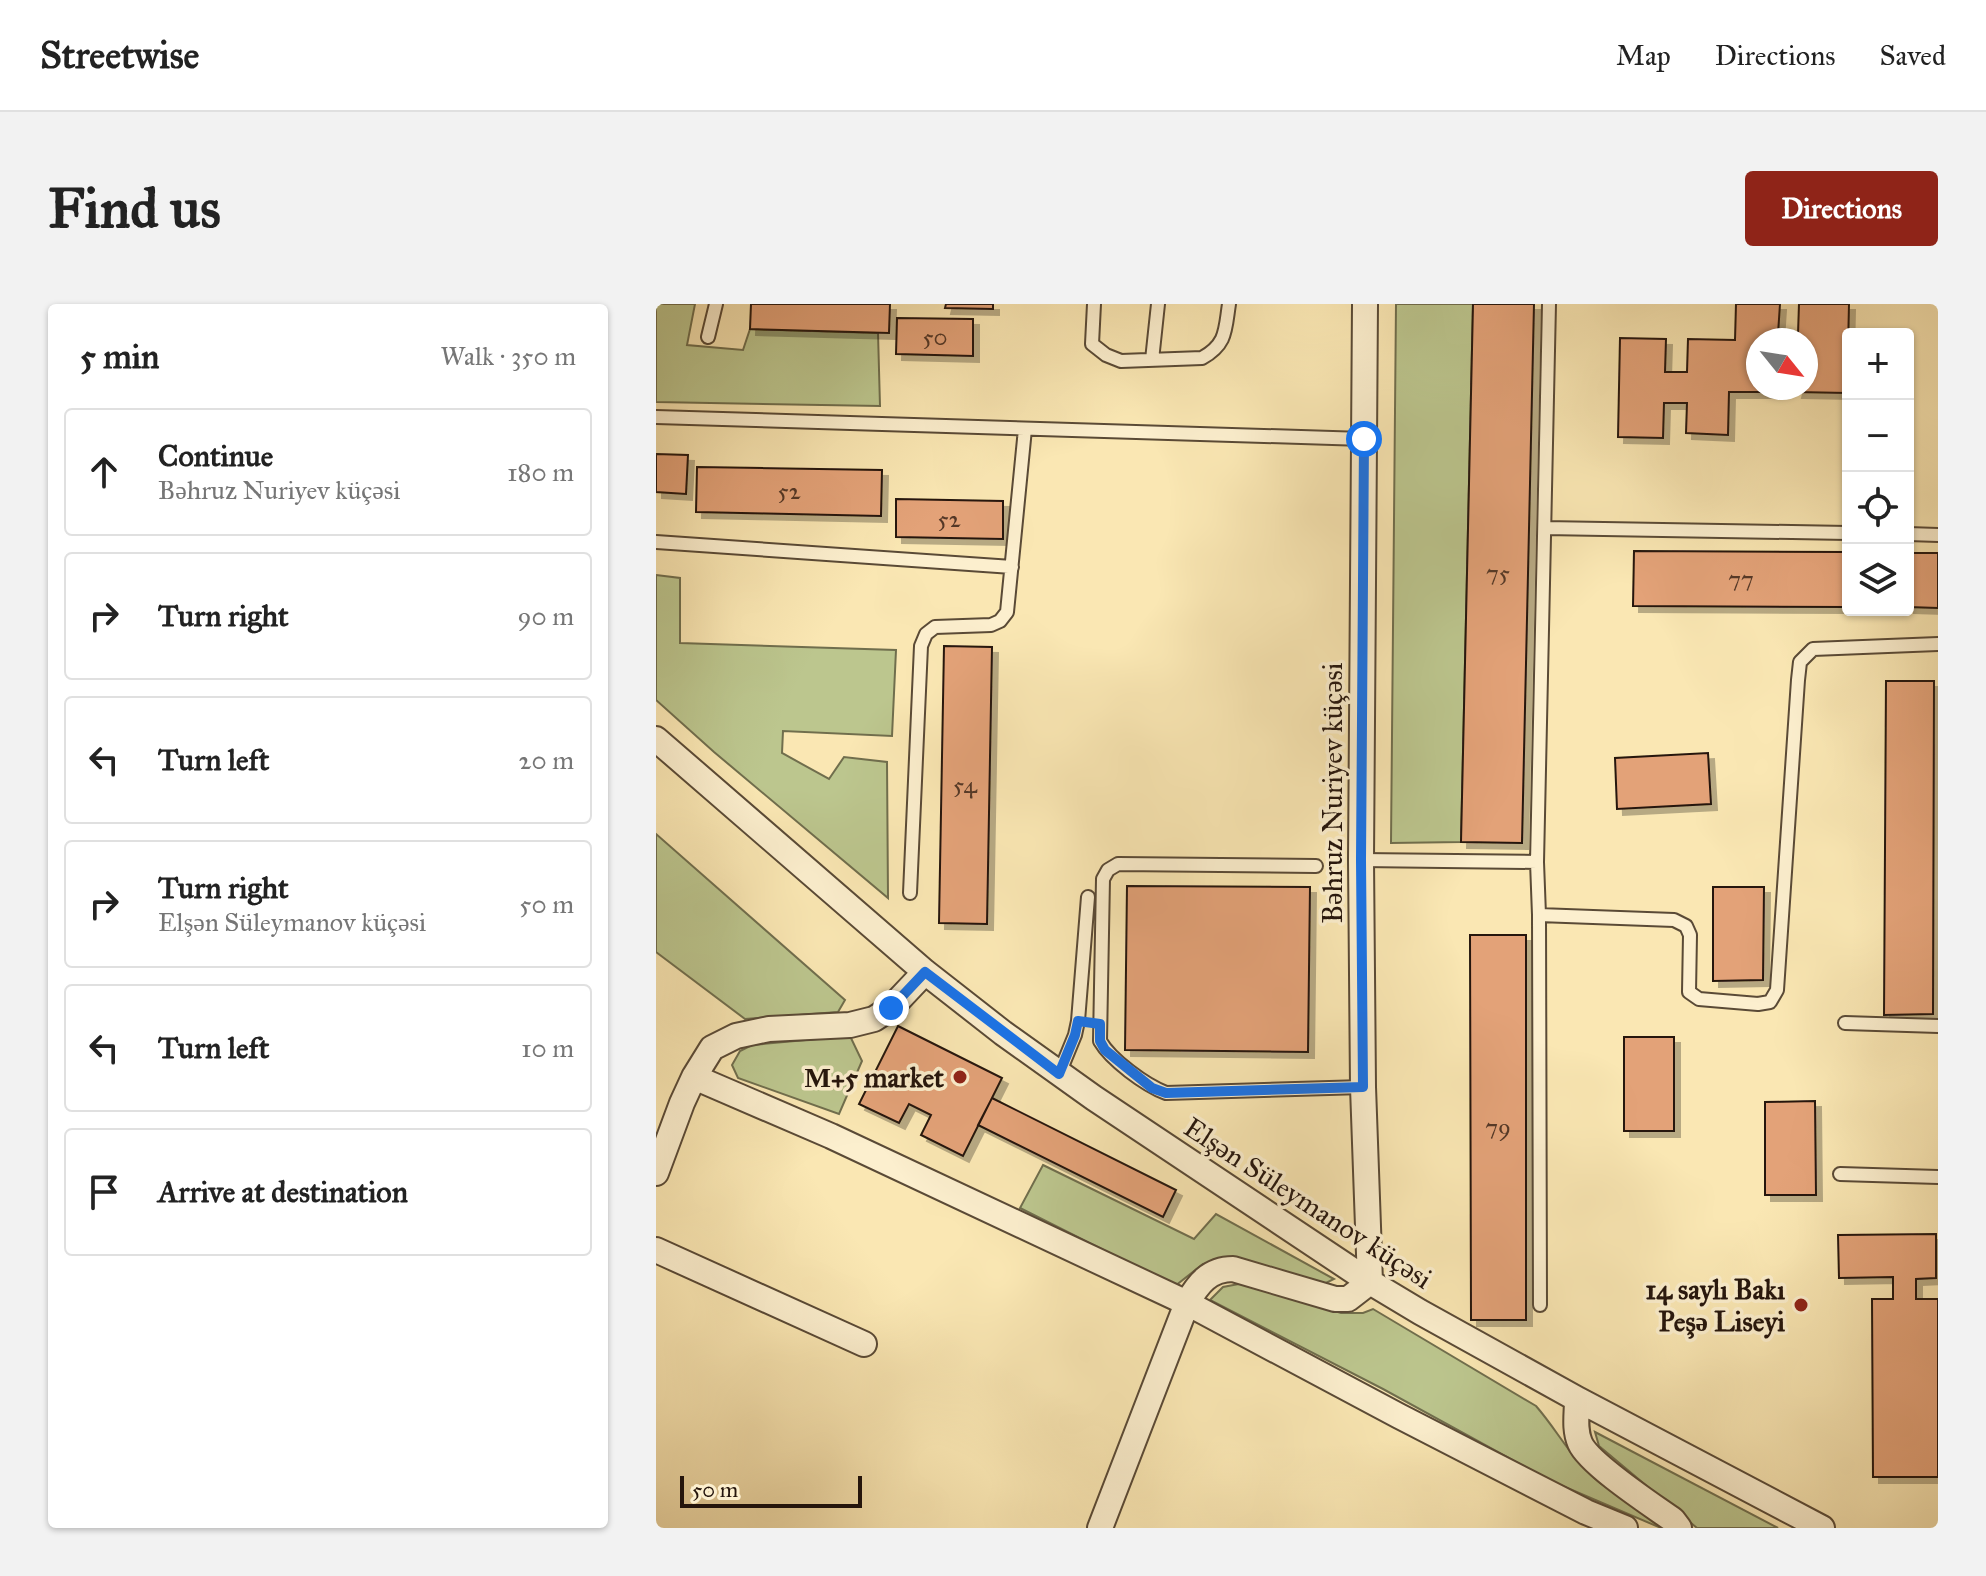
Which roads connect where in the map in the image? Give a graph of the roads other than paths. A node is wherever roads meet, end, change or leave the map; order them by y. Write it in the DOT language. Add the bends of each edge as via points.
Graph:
graph roads {
  1 [pos="716,304"];
  2 [pos="1094,304"];
  3 [pos="1158,304"];
  4 [pos="1229,304"];
  5 [pos="1365,304"];
  6 [pos="1549,304"];
  7 [pos="708,337"];
  8 [pos="1152,360"];
  9 [pos="656,417"];
  10 [pos="1025,429"];
  11 [pos="1364,439"];
  12 [pos="1545,528"];
  13 [pos="1842,533"];
  14 [pos="1914,534"];
  15 [pos="1938,535"];
  16 [pos="656,542"];
  17 [pos="1012,567"];
  18 [pos="1938,644"];
  19 [pos="656,739"];
  20 [pos="1361,860"];
  21 [pos="1537,862"];
  22 [pos="1316,866"];
  23 [pos="910,893"];
  24 [pos="1088,897"];
  25 [pos="1539,915"];
  26 [pos="925,972"];
  27 [pos="1078,1021"];
  28 [pos="1845,1023"];
  29 [pos="1100,1024"];
  30 [pos="1938,1026"];
  31 [pos="1059,1074"];
  32 [pos="694,1077"];
  33 [pos="1363,1087"];
  34 [pos="656,1173"];
  35 [pos="1840,1174"];
  36 [pos="1938,1177"];
  37 [pos="656,1250"];
  38 [pos="1370,1282"];
  39 [pos="1187,1303"];
  40 [pos="1540,1305"];
  41 [pos="864,1344"];
  42 [pos="1577,1399"];
  43 [pos="1100,1528"];
  44 [pos="1625,1528"];
  45 [pos="1679,1528"];
  46 [pos="1822,1528"];
  1 -- 7 [label="lane"];
  2 -- 8 [label="lane" via="1092,344 1121,361"];
  3 -- 8 [label="lane"];
  4 -- 8 [label="lane" via="1224,337 1214,352 1202,358"];
  5 -- 11 [label="street, Bəhruz Nuriyev küçəsi"];
  6 -- 12 [label="lane"];
  9 -- 10 [label="lane"];
  10 -- 11 [label="lane"];
  10 -- 17 [label="lane"];
  11 -- 20 [label="street, Bəhruz Nuriyev küçəsi"];
  12 -- 13 [label="lane"];
  12 -- 21 [label="lane"];
  14 -- 15 [label="lane"];
  16 -- 17 [label="lane"];
  17 -- 23 [label="lane" via="1007,612 1000,621 935,627 921,646"];
  18 -- 25 [label="lane" via="1813,649 1800,662 1777,990 1770,1002 1699,999 1689,992 1690,935 1674,920"];
  19 -- 26 [label="street, Elşən Süleymanov küçəsi"];
  20 -- 21 [label="lane"];
  20 -- 33 [label="street, Bəhruz Nuriyev küçəsi"];
  21 -- 25 [label="lane"];
  22 -- 29 [label="lane" via="1118,864 1108,870 1103,879"];
  24 -- 27 [label="lane"];
  25 -- 40 [label="lane"];
  26 -- 31 [label="street, Elşən Süleymanov küçəsi"];
  26 -- 32 [label="street" via="874,1019 736,1036 712,1048"];
  27 -- 29 [label="lane"];
  27 -- 31 [label="lane"];
  28 -- 30 [label="lane"];
  29 -- 33 [label="lane" via="1105,1050 1166,1093"];
  31 -- 38 [label="street, Elşən Süleymanov küçəsi"];
  32 -- 34 [label="street"];
  32 -- 39 [label="street"];
  33 -- 38 [label="street, Bəhruz Nuriyev küçəsi"];
  35 -- 36 [label="lane"];
  37 -- 41 [label="street"];
  38 -- 39 [label="street" via="1348,1299 1335,1299 1222,1269 1197,1286"];
  38 -- 42 [label="street, Elşən Süleymanov küçəsi"];
  39 -- 43 [label="street"];
  39 -- 44 [label="street"];
  42 -- 45 [label="street" via="1581,1447"];
  42 -- 46 [label="street, Elşən Süleymanov küçəsi"];
}
